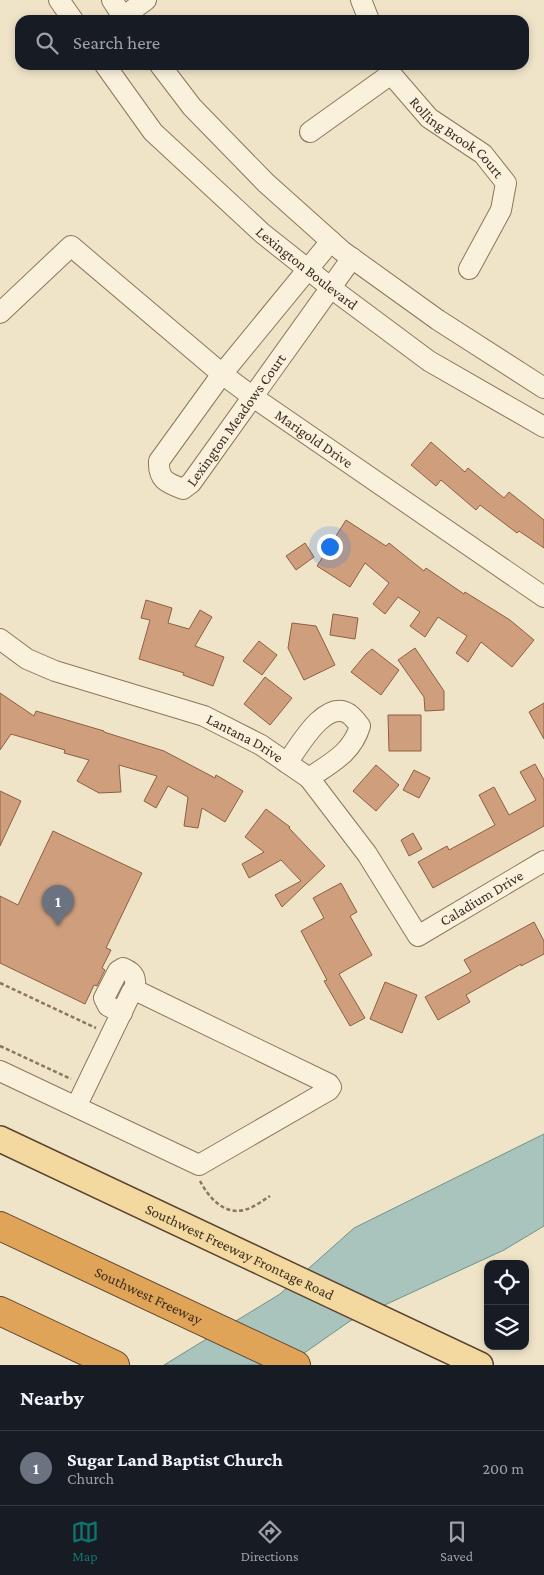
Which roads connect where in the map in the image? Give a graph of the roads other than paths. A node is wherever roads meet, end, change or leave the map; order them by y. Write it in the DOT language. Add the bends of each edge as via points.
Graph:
graph roads {
  1 [pos="112,0"];
  2 [pos="146,0"];
  3 [pos="361,0"];
  4 [pos="121,15"];
  5 [pos="128,15"];
  6 [pos="367,15"];
  7 [pos="109,70"];
  8 [pos="164,70"];
  9 [pos="388,70"];
  10 [pos="390,70"];
  11 [pos="310,132"];
  12 [pos="331,241"];
  13 [pos="352,258"];
  14 [pos="308,269"];
  15 [pos="469,269"];
  16 [pos="331,288"];
  17 [pos="0,312"];
  18 [pos="222,374"];
  19 [pos="544,388"];
  20 [pos="253,397"];
  21 [pos="544,427"];
  22 [pos="544,597"];
  23 [pos="0,639"];
  24 [pos="287,764"];
  25 [pos="309,778"];
  26 [pos="544,861"];
  27 [pos="418,936"];
  28 [pos="0,1071"];
  29 [pos="76,1107"];
  30 [pos="0,1139"];
  31 [pos="0,1226"];
  32 [pos="0,1311"];
  33 [pos="115,1365"];
  34 [pos="296,1365"];
  35 [pos="480,1365"];
  1 -- 4 [label="street"];
  2 -- 5 [label="street"];
  3 -- 6 [label="street"];
  7 -- 14 [label="street, Lexington Boulevard" via="153,132 262,233"];
  8 -- 12 [label="street" via="192,107 266,183"];
  9 -- 11 [label="street"];
  10 -- 15 [label="street, Rolling Brook Court" via="429,118 483,154 506,183 501,210"];
  12 -- 13 [label="street"];
  12 -- 14 [label="street, Lexington Meadows Court"];
  13 -- 16 [label="street, Lexington Meadows Court"];
  13 -- 19 [label="street" via="438,320"];
  14 -- 16 [label="street, Lexington Boulevard"];
  14 -- 18 [label="street, Lexington Meadows Court"];
  16 -- 20 [label="street, Lexington Meadows Court"];
  16 -- 21 [label="street, Lexington Boulevard" via="430,361"];
  17 -- 18 [label="street, Marigold Drive" via="71,246"];
  18 -- 20 [label="street, Marigold Drive"];
  18 -- 20 [label="street, Lexington Meadows Court" via="158,461 158,472 166,483 183,489 191,483"];
  20 -- 22 [label="street, Marigold Drive"];
  23 -- 24 [label="street, Lantana Drive" via="27,659 55,670 204,716 261,745"];
  24 -- 25 [label="street, Lantana Drive"];
  24 -- 25 [label="street" via="318,720 335,711 348,713 360,726 356,738 347,751"];
  25 -- 27 [label="street, Lantana Drive" via="367,854"];
  26 -- 27 [label="street, Caladium Drive"];
  28 -- 29 [label="street"];
  29 -- 29 [label="street" via="135,990 331,1087 198,1165"];
  30 -- 35 [label="main road, Southwest Freeway Frontage Road"];
  31 -- 34 [label="highway, Southwest Freeway"];
  32 -- 33 [label="highway"];
}
